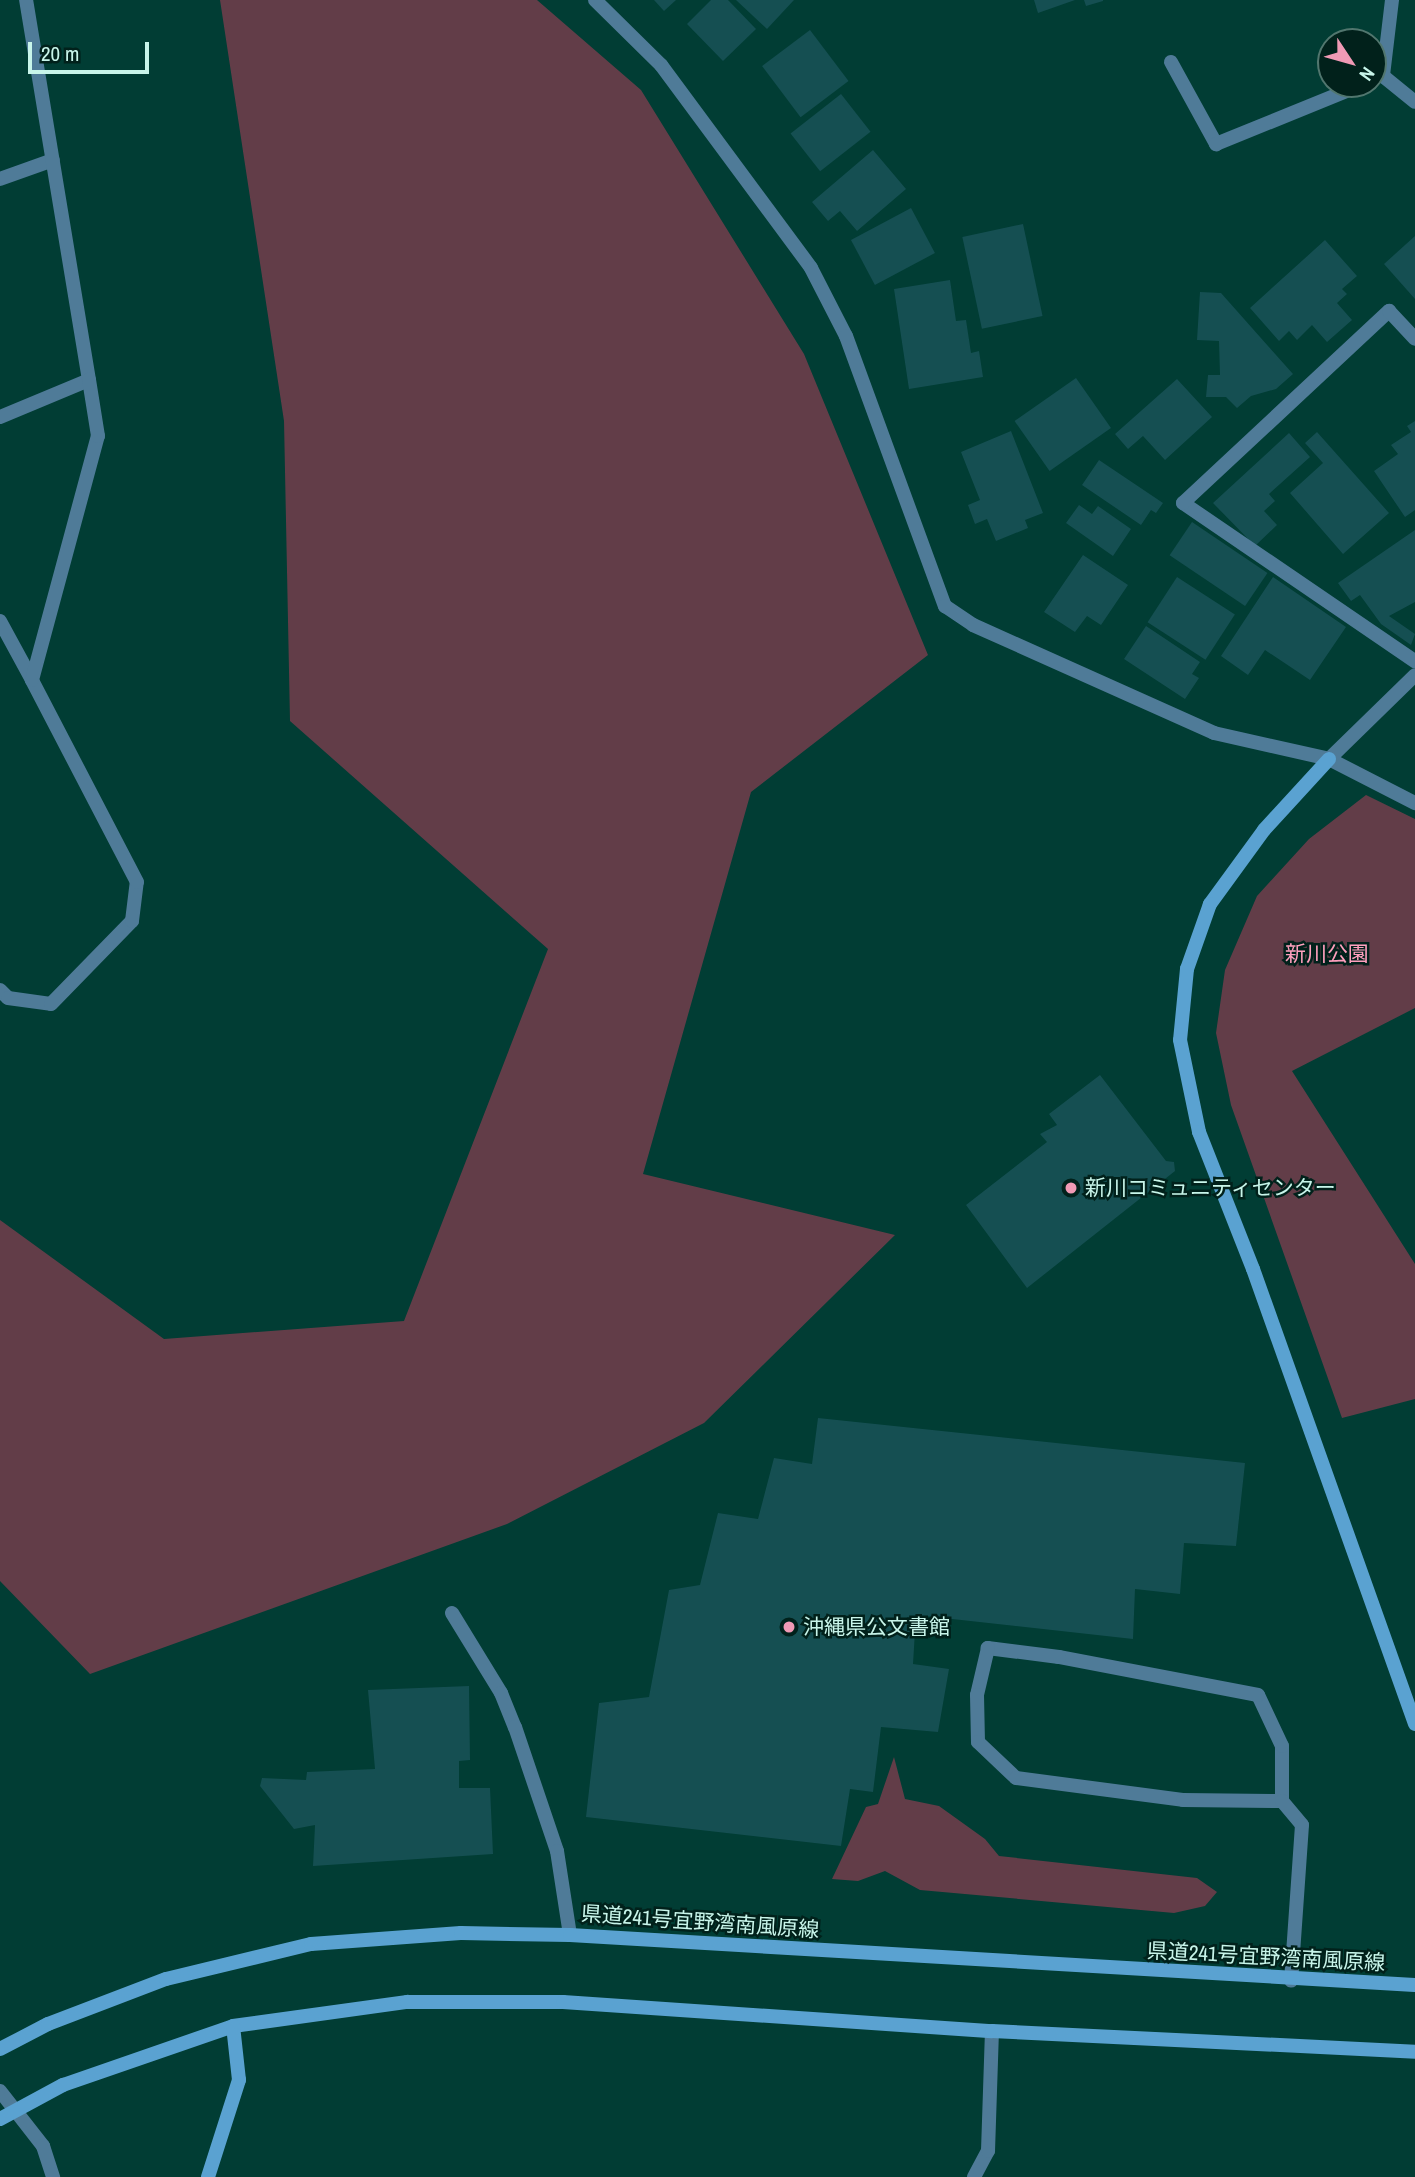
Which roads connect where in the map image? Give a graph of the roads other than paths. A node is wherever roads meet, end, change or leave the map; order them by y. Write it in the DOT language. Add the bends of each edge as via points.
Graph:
graph roads {
  1 [pos="26,0"];
  2 [pos="595,0"];
  3 [pos="1392,0"];
  4 [pos="1387,28"];
  5 [pos="1171,62"];
  6 [pos="1387,84"];
  7 [pos="1329,98"];
  8 [pos="1415,102"];
  9 [pos="52,160"];
  10 [pos="0,179"];
  11 [pos="1415,339"];
  12 [pos="89,380"];
  13 [pos="0,417"];
  14 [pos="0,621"];
  15 [pos="1415,661"];
  16 [pos="1415,675"];
  17 [pos="32,680"];
  18 [pos="1329,759"];
  19 [pos="1415,803"];
  20 [pos="0,990"];
  21 [pos="452,1613"];
  22 [pos="1415,1724"];
  23 [pos="1282,1801"];
  24 [pos="570,1935"];
  25 [pos="1291,1980"];
  26 [pos="1415,1985"];
  27 [pos="233,2026"];
  28 [pos="992,2031"];
  29 [pos="0,2049"];
  30 [pos="1415,2052"];
  31 [pos="0,2091"];
  32 [pos="0,2119"];
  33 [pos="53,2177"];
  34 [pos="208,2177"];
  35 [pos="974,2177"];
  1 -- 9 [label="street"];
  2 -- 18 [label="street" via="661,65 811,268 846,336 945,606 973,625 1214,733"];
  3 -- 4 [label="street"];
  5 -- 7 [label="street" via="1216,144"];
  6 -- 8 [label="street"];
  9 -- 10 [label="street"];
  9 -- 12 [label="street"];
  11 -- 15 [label="street" via="1390,311 1183,503"];
  12 -- 13 [label="street"];
  12 -- 17 [label="street" via="98,436"];
  14 -- 17 [label="street"];
  16 -- 18 [label="street"];
  17 -- 20 [label="street" via="137,882 132,921 51,1004 8,998"];
  18 -- 19 [label="street"];
  18 -- 22 [label="main road" via="1264,830 1210,904 1187,969 1180,1040 1199,1132 1253,1269"];
  21 -- 24 [label="street" via="501,1693 515,1727 557,1851"];
  23 -- 23 [label="street" via="1170,1799 1016,1778 978,1742 977,1695 988,1648 1258,1695 1282,1746"];
  23 -- 25 [label="street" via="1302,1825"];
  24 -- 25 [label="main road, 県道241号宜野湾南風原線"];
  24 -- 29 [label="main road, 県道241号宜野湾南風原線" via="461,1933 311,1944 166,1979 48,2024"];
  25 -- 26 [label="main road, 県道241号宜野湾南風原線"];
  27 -- 28 [label="main road" via="407,2002 563,2002"];
  27 -- 32 [label="main road" via="63,2085"];
  27 -- 34 [label="main road" via="239,2080"];
  28 -- 30 [label="main road"];
  28 -- 35 [label="street" via="988,2151"];
  31 -- 33 [label="street" via="43,2146"];
}
